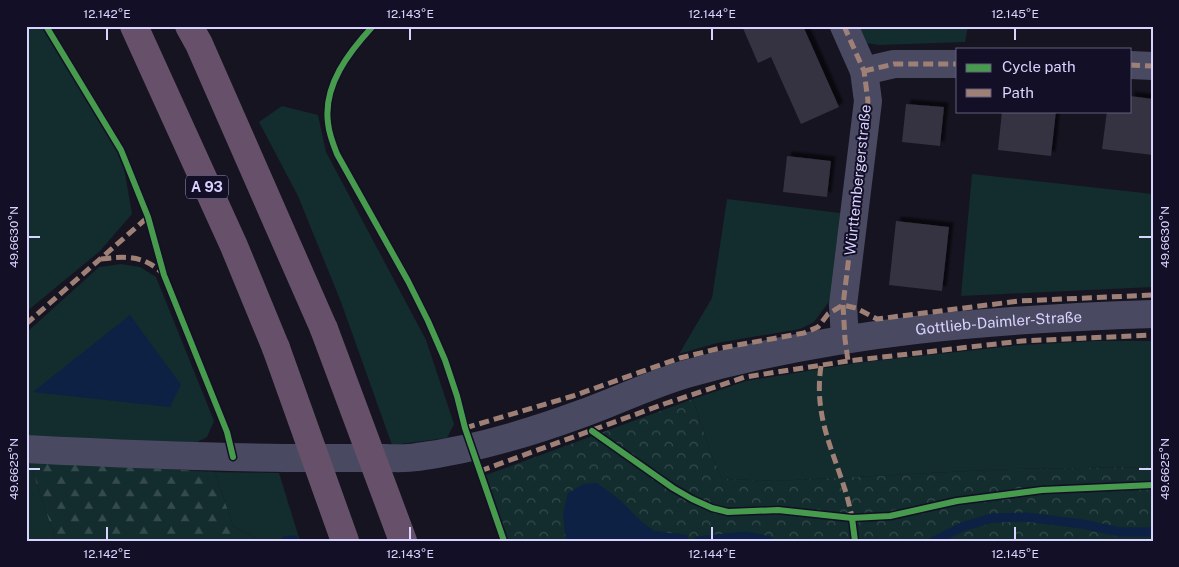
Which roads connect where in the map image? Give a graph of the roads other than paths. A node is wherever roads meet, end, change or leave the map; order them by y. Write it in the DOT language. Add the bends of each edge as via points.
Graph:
graph roads {
  1 [pos="134,26"];
  2 [pos="189,26"];
  3 [pos="844,26"];
  4 [pos="956,64"];
  5 [pos="1132,66"];
  6 [pos="1153,66"];
  7 [pos="864,71"];
  8 [pos="1153,314"];
  9 [pos="845,338"];
  10 [pos="26,449"];
  11 [pos="345,541"];
  12 [pos="403,541"];
  1 -- 11 [label="highway, A 93, bridge" via="234,246 276,348"];
  2 -- 12 [label="highway, bridge" via="324,329"];
  3 -- 7 [label="street, Württembergerstraße"];
  4 -- 7 [label="street" via="894,64"];
  5 -- 6 [label="street"];
  7 -- 9 [label="street, Württembergerstraße" via="868,101 844,306"];
  8 -- 9 [label="street, Gottlieb-Daimler-Straße" via="963,325"];
  9 -- 10 [label="street, Gottlieb-Daimler-Straße" via="685,374 526,432 472,448 414,458 212,457"];
}
